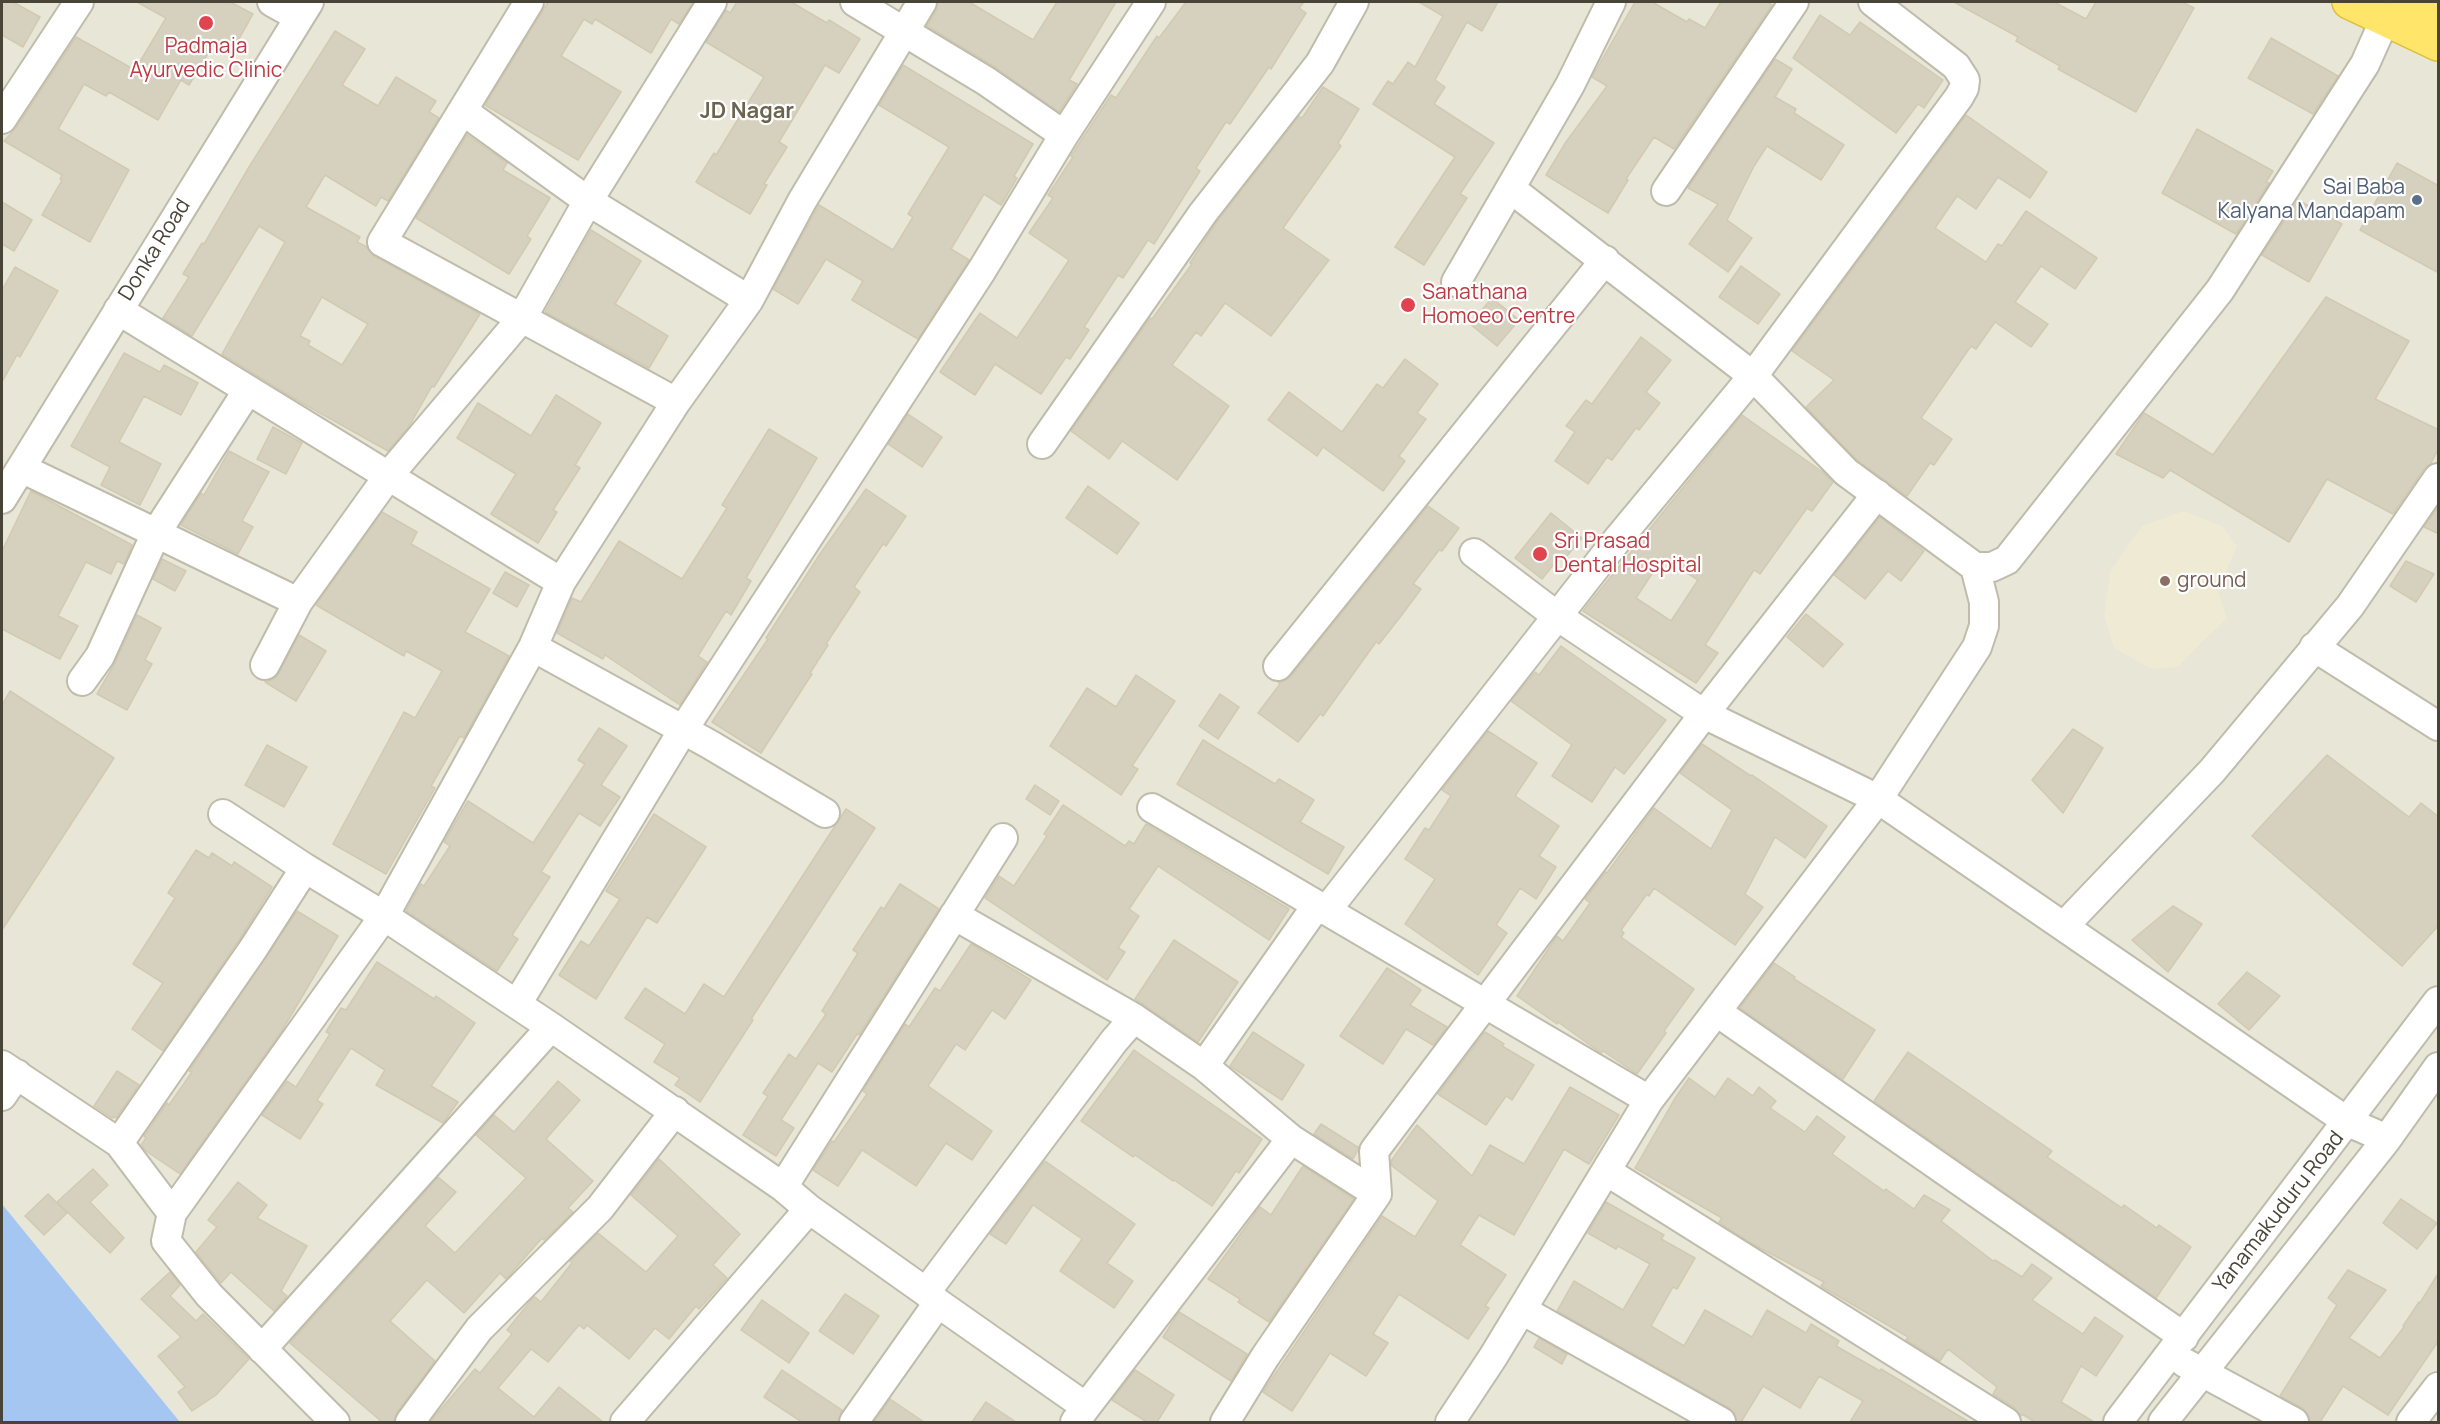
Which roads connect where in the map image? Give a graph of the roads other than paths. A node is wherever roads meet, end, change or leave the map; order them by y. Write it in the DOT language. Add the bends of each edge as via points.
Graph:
graph roads {
  1 [pos="79,2"];
  2 [pos="272,2"];
  3 [pos="529,2"];
  4 [pos="712,2"];
  5 [pos="855,2"];
  6 [pos="922,2"];
  7 [pos="1151,2"];
  8 [pos="1354,2"];
  9 [pos="1611,2"];
  10 [pos="1794,2"];
  11 [pos="1873,2"];
  12 [pos="2349,2"];
  13 [pos="304,9"];
  14 [pos="2396,10"];
  15 [pos="2439,17"];
  16 [pos="905,31"];
  17 [pos="2439,44"];
  18 [pos="463,111"];
  19 [pos="2,119"];
  20 [pos="1064,135"];
  21 [pos="1511,189"];
  22 [pos="1665,191"];
  23 [pos="588,201"];
  24 [pos="1605,260"];
  25 [pos="1456,282"];
  26 [pos="749,300"];
  27 [pos="118,310"];
  28 [pos="522,318"];
  29 [pos="1753,376"];
  30 [pos="248,390"];
  31 [pos="676,402"];
  32 [pos="1042,444"];
  33 [pos="21,468"];
  34 [pos="389,475"];
  35 [pos="2439,478"];
  36 [pos="1877,494"];
  37 [pos="2,499"];
  38 [pos="156,533"];
  39 [pos="1474,553"];
  40 [pos="1975,567"];
  41 [pos="561,582"];
  42 [pos="298,602"];
  43 [pos="1557,616"];
  44 [pos="533,647"];
  45 [pos="2314,647"];
  46 [pos="265,665"];
  47 [pos="1278,666"];
  48 [pos="82,681"];
  49 [pos="1704,714"];
  50 [pos="2439,726"];
  51 [pos="683,730"];
  52 [pos="1878,800"];
  53 [pos="1152,808"];
  54 [pos="825,813"];
  55 [pos="223,814"];
  56 [pos="1003,838"];
  57 [pos="305,868"];
  58 [pos="1322,908"];
  59 [pos="954,915"];
  60 [pos="384,916"];
  61 [pos="2064,927"];
  62 [pos="2439,1001"];
  63 [pos="1484,1003"];
  64 [pos="517,1004"];
  65 [pos="1716,1012"];
  66 [pos="1134,1018"];
  67 [pos="551,1026"];
  68 [pos="1204,1066"];
  69 [pos="2439,1067"];
  70 [pos="7,1079"];
  71 [pos="1649,1100"];
  72 [pos="675,1111"];
  73 [pos="2349,1122"];
  74 [pos="2387,1139"];
  75 [pos="1291,1140"];
  76 [pos="119,1143"];
  77 [pos="1606,1171"];
  78 [pos="783,1187"];
  79 [pos="1377,1194"];
  80 [pos="809,1209"];
  81 [pos="172,1213"];
  82 [pos="932,1297"];
  83 [pos="1522,1310"];
  84 [pos="2177,1345"];
  85 [pos="262,1349"];
  86 [pos="2201,1372"];
  87 [pos="2439,1387"];
  88 [pos="1080,1414"];
  89 [pos="335,1422"];
  90 [pos="410,1422"];
  91 [pos="625,1422"];
  92 [pos="854,1422"];
  93 [pos="1225,1422"];
  94 [pos="1450,1422"];
  95 [pos="1721,1422"];
  96 [pos="2006,1422"];
  97 [pos="2118,1422"];
  98 [pos="2163,1422"];
  99 [pos="2294,1422"];
  100 [pos="2411,1422"];
  1 -- 19 [label="street"];
  2 -- 13 [label="street"];
  3 -- 18 [label="street"];
  4 -- 23 [label="street"];
  5 -- 16 [label="street"];
  6 -- 16 [label="street"];
  7 -- 20 [label="street"];
  8 -- 32 [label="street" via="1320,63 1203,213"];
  9 -- 21 [label="street"];
  10 -- 22 [label="street"];
  11 -- 29 [label="street" via="1956,66 1965,80 1964,88"];
  12 -- 14 [label="highway"];
  13 -- 27 [label="street, Donka Road"];
  14 -- 15 [label="highway"];
  14 -- 17 [label="highway"];
  14 -- 40 [label="street" via="2220,291 2007,560 1992,567"];
  16 -- 20 [label="street"];
  16 -- 26 [label="street" via="802,201"];
  18 -- 23 [label="street"];
  18 -- 28 [label="street" via="382,242"];
  20 -- 51 [label="street" via="982,270"];
  21 -- 24 [label="street"];
  21 -- 25 [label="street"];
  23 -- 26 [label="street"];
  23 -- 28 [label="street"];
  24 -- 29 [label="street"];
  24 -- 47 [label="street"];
  26 -- 31 [label="street"];
  27 -- 30 [label="street"];
  27 -- 33 [label="street, Donka Road"];
  28 -- 31 [label="street"];
  28 -- 34 [label="street"];
  29 -- 36 [label="street" via="1846,472"];
  29 -- 43 [label="street"];
  30 -- 34 [label="street"];
  30 -- 38 [label="street"];
  31 -- 41 [label="street"];
  33 -- 37 [label="street, Donka Road"];
  33 -- 38 [label="street"];
  34 -- 41 [label="street"];
  34 -- 42 [label="street"];
  35 -- 45 [label="street" via="2350,606"];
  36 -- 40 [label="street"];
  36 -- 49 [label="street"];
  38 -- 42 [label="street"];
  38 -- 48 [label="street" via="99,656"];
  39 -- 43 [label="street"];
  40 -- 52 [label="street" via="1984,602 1984,626 1977,647"];
  41 -- 44 [label="street"];
  42 -- 46 [label="street"];
  43 -- 49 [label="street"];
  43 -- 58 [label="street"];
  44 -- 51 [label="street"];
  44 -- 60 [label="street"];
  45 -- 50 [label="street"];
  45 -- 61 [label="street" via="2212,771"];
  49 -- 52 [label="street"];
  49 -- 63 [label="street"];
  51 -- 54 [label="street"];
  51 -- 64 [label="street"];
  52 -- 61 [label="street"];
  52 -- 65 [label="street"];
  53 -- 58 [label="street"];
  55 -- 57 [label="street"];
  56 -- 59 [label="street"];
  57 -- 60 [label="street"];
  57 -- 76 [label="street"];
  58 -- 63 [label="street"];
  58 -- 68 [label="street"];
  59 -- 66 [label="street"];
  59 -- 78 [label="street"];
  60 -- 64 [label="street"];
  60 -- 81 [label="street"];
  61 -- 73 [label="street"];
  62 -- 73 [label="street, Yanamakuduru Road"];
  63 -- 71 [label="street"];
  63 -- 79 [label="street" via="1374,1151"];
  64 -- 67 [label="street"];
  65 -- 71 [label="street"];
  65 -- 84 [label="street"];
  66 -- 68 [label="street"];
  66 -- 82 [label="street"];
  67 -- 72 [label="street"];
  67 -- 85 [label="street"];
  68 -- 75 [label="street"];
  69 -- 74 [label="street, Yanamakuduru Road"];
  70 -- 76 [label="street"];
  71 -- 77 [label="street"];
  72 -- 78 [label="street"];
  72 -- 90 [label="street" via="600,1208 479,1329"];
  73 -- 74 [label="street"];
  73 -- 84 [label="street, Yanamakuduru Road"];
  74 -- 86 [label="street, Yanamakuduru Road"];
  75 -- 79 [label="street"];
  75 -- 88 [label="street"];
  76 -- 81 [label="street"];
  77 -- 83 [label="street"];
  77 -- 96 [label="street"];
  78 -- 80 [label="street"];
  79 -- 93 [label="street"];
  80 -- 82 [label="street"];
  80 -- 91 [label="street"];
  81 -- 85 [label="street" via="166,1241 209,1295"];
  82 -- 88 [label="street"];
  82 -- 92 [label="street"];
  83 -- 94 [label="street"];
  83 -- 95 [label="street"];
  84 -- 86 [label="street"];
  84 -- 97 [label="street, Yanamakuduru Road"];
  85 -- 89 [label="street"];
  86 -- 98 [label="street, Yanamakuduru Road"];
  86 -- 99 [label="street"];
  87 -- 100 [label="street"];
}
